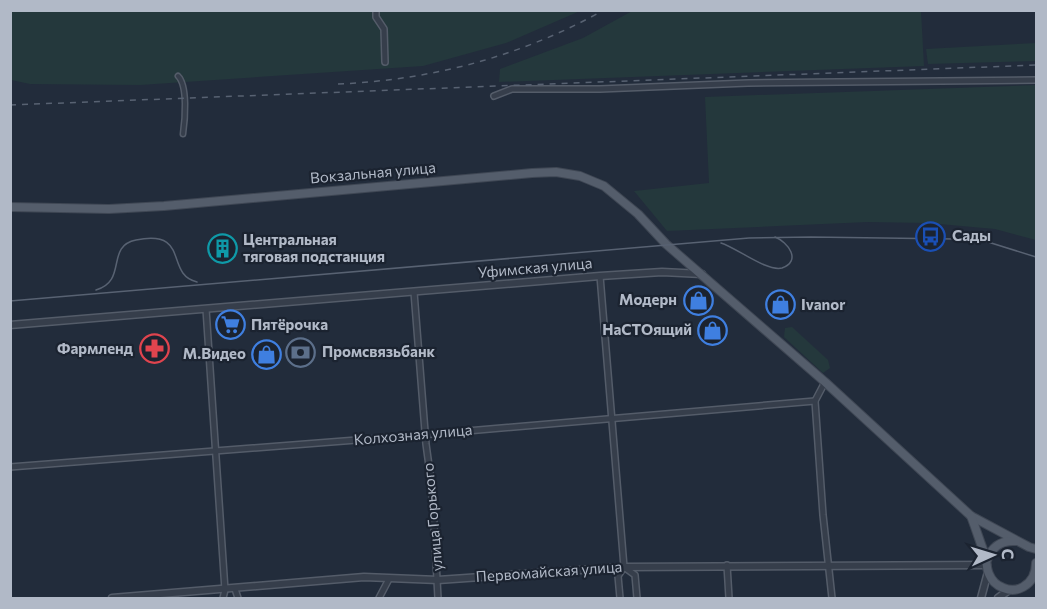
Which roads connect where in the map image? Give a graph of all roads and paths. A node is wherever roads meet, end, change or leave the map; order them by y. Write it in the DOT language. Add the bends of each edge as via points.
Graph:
graph roads {
  1 [pos="376,10"];
  2 [pos="385,62"];
  3 [pos="178,76"];
  4 [pos="1036,80"];
  5 [pos="495,96"];
  6 [pos="183,134"];
  7 [pos="10,207"];
  8 [pos="702,274"];
  9 [pos="600,276"];
  10 [pos="414,292"];
  11 [pos="206,309"];
  12 [pos="10,325"];
  13 [pos="825,382"];
  14 [pos="815,401"];
  15 [pos="612,418"];
  16 [pos="425,434"];
  17 [pos="217,450"];
  18 [pos="10,467"];
  19 [pos="971,516"];
  20 [pos="1021,542"];
  21 [pos="1033,548"];
  22 [pos="1036,563"];
  23 [pos="728,565"];
  24 [pos="828,566"];
  25 [pos="987,566"];
  26 [pos="624,567"];
  27 [pos="389,579"];
  28 [pos="1034,579"];
  29 [pos="438,580"];
  30 [pos="225,590"];
  31 [pos="235,590"];
  32 [pos="1009,590"];
  33 [pos="112,598"];
  34 [pos="223,598"];
  35 [pos="238,598"];
  36 [pos="379,598"];
  37 [pos="438,598"];
  38 [pos="620,598"];
  39 [pos="637,598"];
  40 [pos="729,598"];
  41 [pos="832,598"];
  42 [pos="981,598"];
  43 [pos="998,598"];
  1 -- 2 [label="street" via="384,29"];
  3 -- 6 [label="street" via="186,114"];
  4 -- 5 [label="street" via="512,88"];
  7 -- 8 [label="main road, Вокзальная улица" via="164,206 556,172 604,186"];
  8 -- 9 [label="street, Уфимская улица"];
  8 -- 13 [label="main road"];
  9 -- 10 [label="street, Уфимская улица"];
  9 -- 15 [label="street"];
  10 -- 11 [label="street, Уфимская улица"];
  10 -- 16 [label="street, улица Горького"];
  11 -- 12 [label="street, Уфимская улица"];
  11 -- 17 [label="street"];
  13 -- 14 [label="street"];
  13 -- 19 [label="main road"];
  14 -- 15 [label="street, Колхозная улица"];
  14 -- 24 [label="street"];
  15 -- 16 [label="street, Колхозная улица"];
  15 -- 26 [label="street"];
  16 -- 17 [label="street, Колхозная улица"];
  16 -- 29 [label="street, улица Горького"];
  17 -- 18 [label="street, Колхозная улица"];
  17 -- 30 [label="street"];
  19 -- 20 [label="main road"];
  19 -- 25 [label="main road"];
  20 -- 21 [label="main road"];
  20 -- 25 [label="main road" via="999,543 989,554"];
  21 -- 22 [label="main road"];
  22 -- 28 [label="main road"];
  23 -- 24 [label="street, Первомайская улица"];
  23 -- 26 [label="street, Первомайская улица"];
  23 -- 40 [label="street"];
  24 -- 25 [label="street, Первомайская улица"];
  24 -- 41 [label="street"];
  25 -- 32 [label="main road" via="996,584"];
  25 -- 42 [label="street"];
  26 -- 29 [label="street, Первомайская улица"];
  26 -- 38 [label="street" via="618,576"];
  26 -- 39 [label="street" via="635,575"];
  27 -- 29 [label="street, Первомайская улица"];
  27 -- 31 [label="street, Первомайская улица" via="364,577"];
  27 -- 36 [label="street"];
  28 -- 32 [label="main road"];
  29 -- 37 [label="street, улица Горького"];
  30 -- 31 [label="street, Первомайская улица"];
  30 -- 33 [label="street, Первомайская улица"];
  30 -- 34 [label="street"];
  31 -- 35 [label="street"];
  32 -- 43 [label="street"];
}
